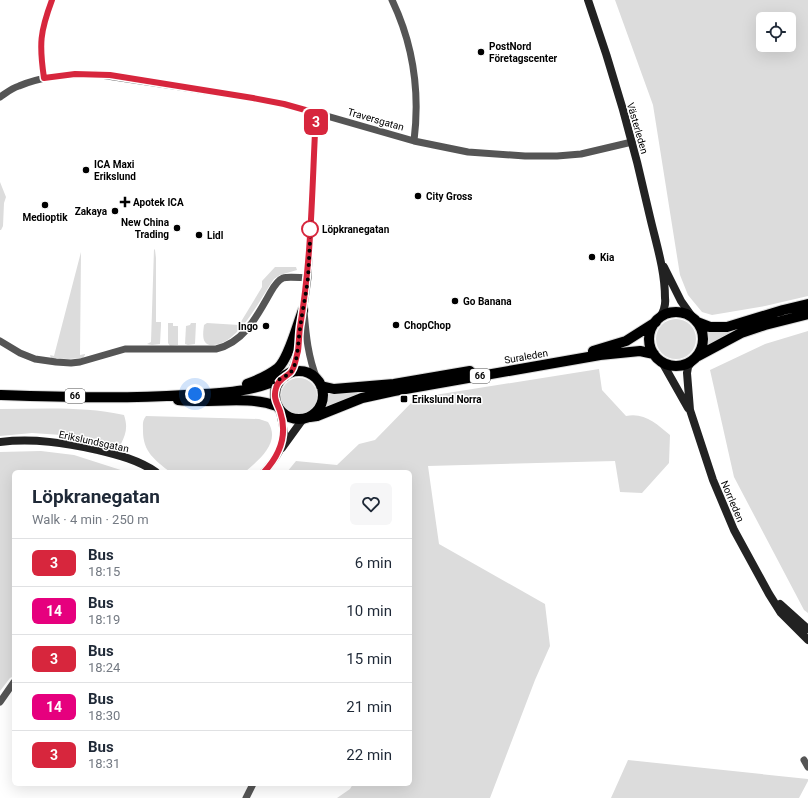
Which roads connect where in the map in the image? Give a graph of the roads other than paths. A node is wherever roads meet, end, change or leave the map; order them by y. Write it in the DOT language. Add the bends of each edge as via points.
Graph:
graph roads {
  1 [pos="52,0"];
  2 [pos="392,0"];
  3 [pos="588,0"];
  4 [pos="44,78"];
  5 [pos="0,97"];
  6 [pos="316,113"];
  7 [pos="414,141"];
  8 [pos="632,142"];
  9 [pos="662,264"];
  10 [pos="308,278"];
  11 [pos="808,304"];
  12 [pos="303,310"];
  13 [pos="808,314"];
  14 [pos="658,320"];
  15 [pos="695,320"];
  16 [pos="0,342"];
  17 [pos="658,358"];
  18 [pos="694,359"];
  19 [pos="288,374"];
  20 [pos="319,383"];
  21 [pos="0,395"];
  22 [pos="150,397"];
  23 [pos="279,408"];
  24 [pos="690,410"];
  25 [pos="306,418"];
  26 [pos="0,442"];
  27 [pos="278,453"];
  28 [pos="153,470"];
  29 [pos="266,470"];
  30 [pos="769,594"];
  31 [pos="808,629"];
  32 [pos="808,640"];
  33 [pos="12,685"];
  34 [pos="0,702"];
  35 [pos="804,760"];
  36 [pos="808,767"];
  37 [pos="252,786"];
  38 [pos="246,798"];
  1 -- 4 [label="street" via="43,24 40,42"];
  2 -- 7 [label="street" via="405,32 412,63 416,102"];
  3 -- 8 [label="street, Västerleden"];
  4 -- 5 [label="street, Traversgatan" via="18,86"];
  4 -- 6 [label="street, Traversgatan" via="75,74 110,75 253,98"];
  6 -- 7 [label="street, Traversgatan"];
  6 -- 10 [label="street"];
  7 -- 8 [label="street, Traversgatan" via="468,152 525,156 581,154"];
  8 -- 9 [label="street, Västerleden"];
  9 -- 14 [label="street, Västerleden" via="665,300 664,310"];
  9 -- 15 [label="street, Västerleden" via="681,301"];
  10 -- 12 [label="street"];
  10 -- 16 [label="street" via="280,280 242,335 227,346 216,349 125,349 71,363 35,359"];
  11 -- 15 [label="main road, 66" via="726,327 710,327"];
  12 -- 19 [label="street" via="298,349 294,366"];
  12 -- 20 [label="street" via="312,369"];
  12 -- 22 [label="main road" via="284,360 269,374 248,384 217,390"];
  13 -- 18 [label="main road, 66" via="741,334"];
  14 -- 15 [label="main road, 66" via="667,314 676,313 686,314"];
  14 -- 17 [label="main road" via="651,330 650,341"];
  14 -- 20 [label="main road, Suraleden / 66" via="626,341 600,349 394,384 334,389"];
  15 -- 18 [label="main road" via="702,331 703,340 701,349"];
  17 -- 18 [label="main road, 66" via="670,365 678,366"];
  17 -- 24 [label="street, Norrleden"];
  17 -- 25 [label="main road, Suraleden / 66" via="640,351 600,355 394,391 362,398 318,416"];
  18 -- 24 [label="street, Norrleden" via="688,367"];
  19 -- 20 [label="main road, 66" via="300,371 307,373"];
  19 -- 22 [label="main road, 66" via="272,382 236,392"];
  19 -- 23 [label="main road" via="276,388 275,396"];
  20 -- 25 [label="main road" via="323,400 318,410"];
  21 -- 22 [label="main road, 66"];
  22 -- 23 [label="main road, 66" via="195,402 257,401"];
  23 -- 25 [label="main road, 66" via="290,418"];
  23 -- 27 [label="street" via="284,434"];
  24 -- 30 [label="street, Norrleden" via="713,480 731,523"];
  25 -- 27 [label="street"];
  26 -- 28 [label="street, Erikslundsgatan" via="33,440 70,444 133,460"];
  27 -- 29 [label="street"];
  30 -- 31 [label="street, Norrleden"];
  30 -- 32 [label="street, Norrleden" via="781,613"];
  33 -- 34 [label="street"];
  35 -- 36 [label="street"];
  37 -- 38 [label="street"];
}
